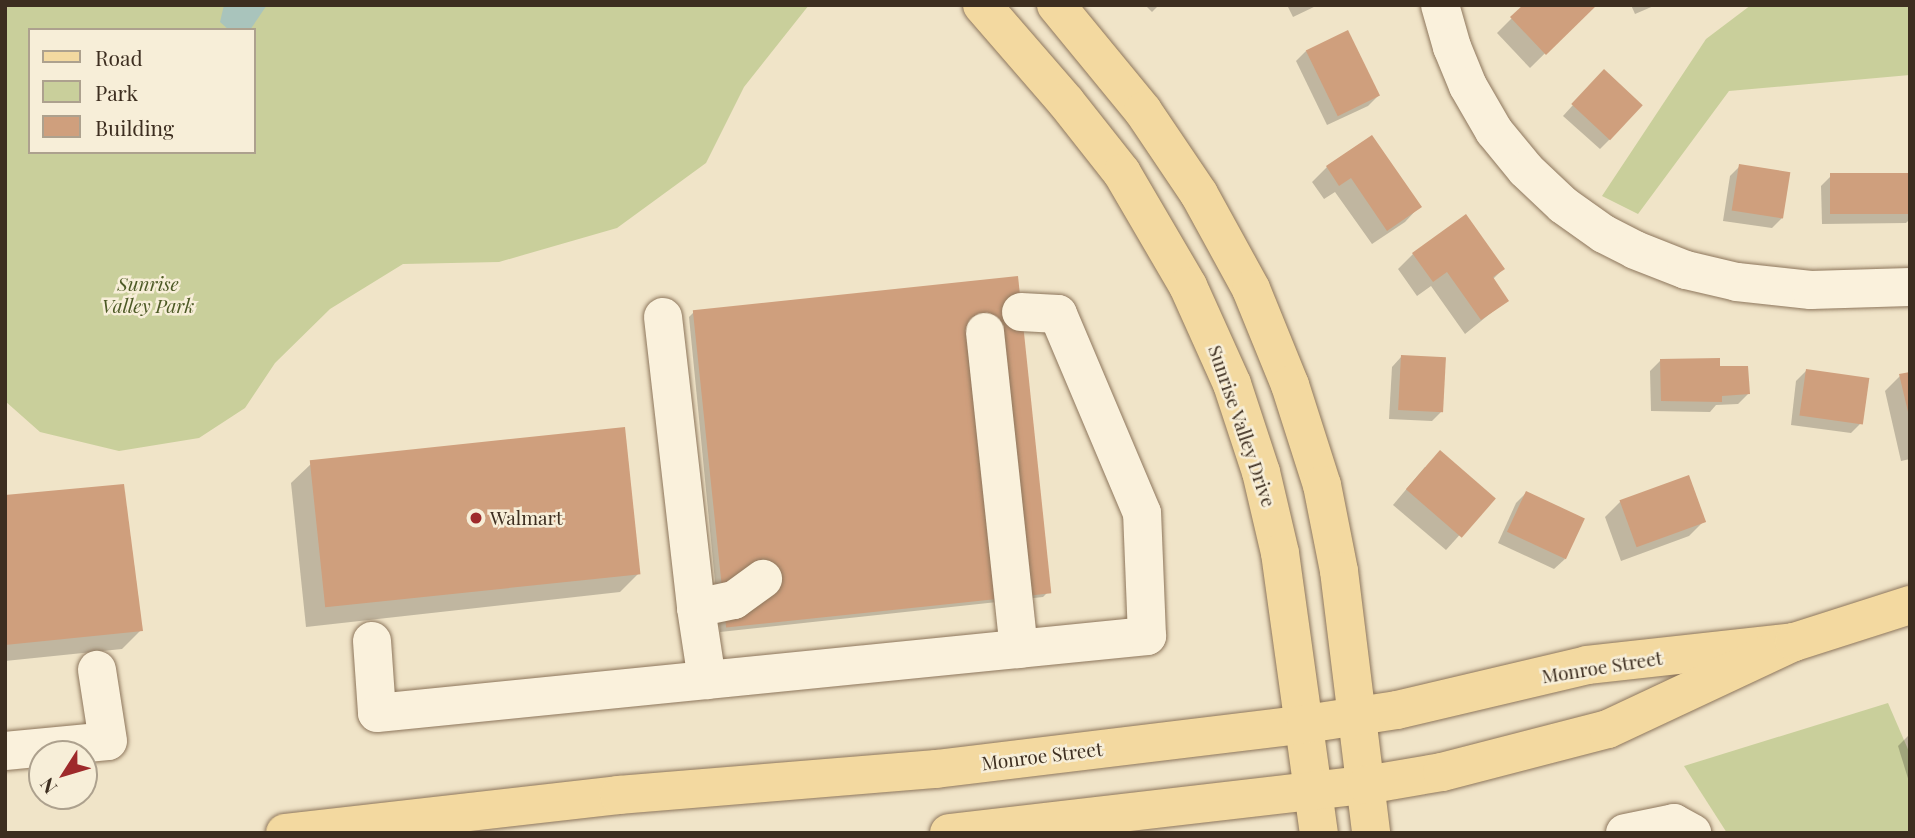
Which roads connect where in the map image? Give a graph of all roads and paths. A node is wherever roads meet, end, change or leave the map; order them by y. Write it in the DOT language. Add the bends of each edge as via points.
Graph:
graph roads {
  1 [pos="982,5"];
  2 [pos="1056,5"];
  3 [pos="1440,5"];
  4 [pos="1910,287"];
  5 [pos="1021,312"];
  6 [pos="663,317"];
  7 [pos="985,332"];
  8 [pos="763,579"];
  9 [pos="1910,606"];
  10 [pos="696,608"];
  11 [pos="372,641"];
  12 [pos="1794,642"];
  13 [pos="1019,649"];
  14 [pos="97,670"];
  15 [pos="707,680"];
  16 [pos="1357,717"];
  17 [pos="1306,724"];
  18 [pos="5,751"];
  19 [pos="1366,785"];
  20 [pos="1313,791"];
  21 [pos="285,833"];
  22 [pos="949,833"];
  23 [pos="1319,833"];
  24 [pos="1371,833"];
  25 [pos="1625,833"];
  26 [pos="1692,833"];
  1 -- 17 [label="main road, Sunrise Valley Drive" via="1122,173 1169,250 1211,334 1247,428 1272,514"];
  2 -- 16 [label="main road" via="1175,155 1228,244 1271,336 1322,485 1339,571"];
  3 -- 4 [label="street" via="1451,47 1494,131 1563,205 1604,234 1686,271 1737,282 1811,290"];
  5 -- 13 [label="street" via="1058,314 1142,513 1147,636"];
  6 -- 10 [label="street"];
  7 -- 13 [label="street"];
  8 -- 10 [label="street" via="734,600"];
  9 -- 12 [label="main road, Monroe Street"];
  10 -- 15 [label="street"];
  11 -- 15 [label="street" via="377,713"];
  12 -- 16 [label="main road, Monroe Street" via="1587,666"];
  12 -- 19 [label="main road, Monroe Street" via="1608,729 1442,772"];
  13 -- 15 [label="street"];
  14 -- 18 [label="street" via="108,741"];
  16 -- 17 [label="main road, Monroe Street"];
  16 -- 19 [label="main road"];
  17 -- 20 [label="main road, Sunrise Valley Drive"];
  17 -- 21 [label="main road, Monroe Street" via="936,769 620,795"];
  19 -- 20 [label="main road, Monroe Street"];
  19 -- 24 [label="main road"];
  20 -- 22 [label="main road, Monroe Street"];
  20 -- 23 [label="main road, Sunrise Valley Drive"];
  25 -- 26 [label="street" via="1674,823"];
}
